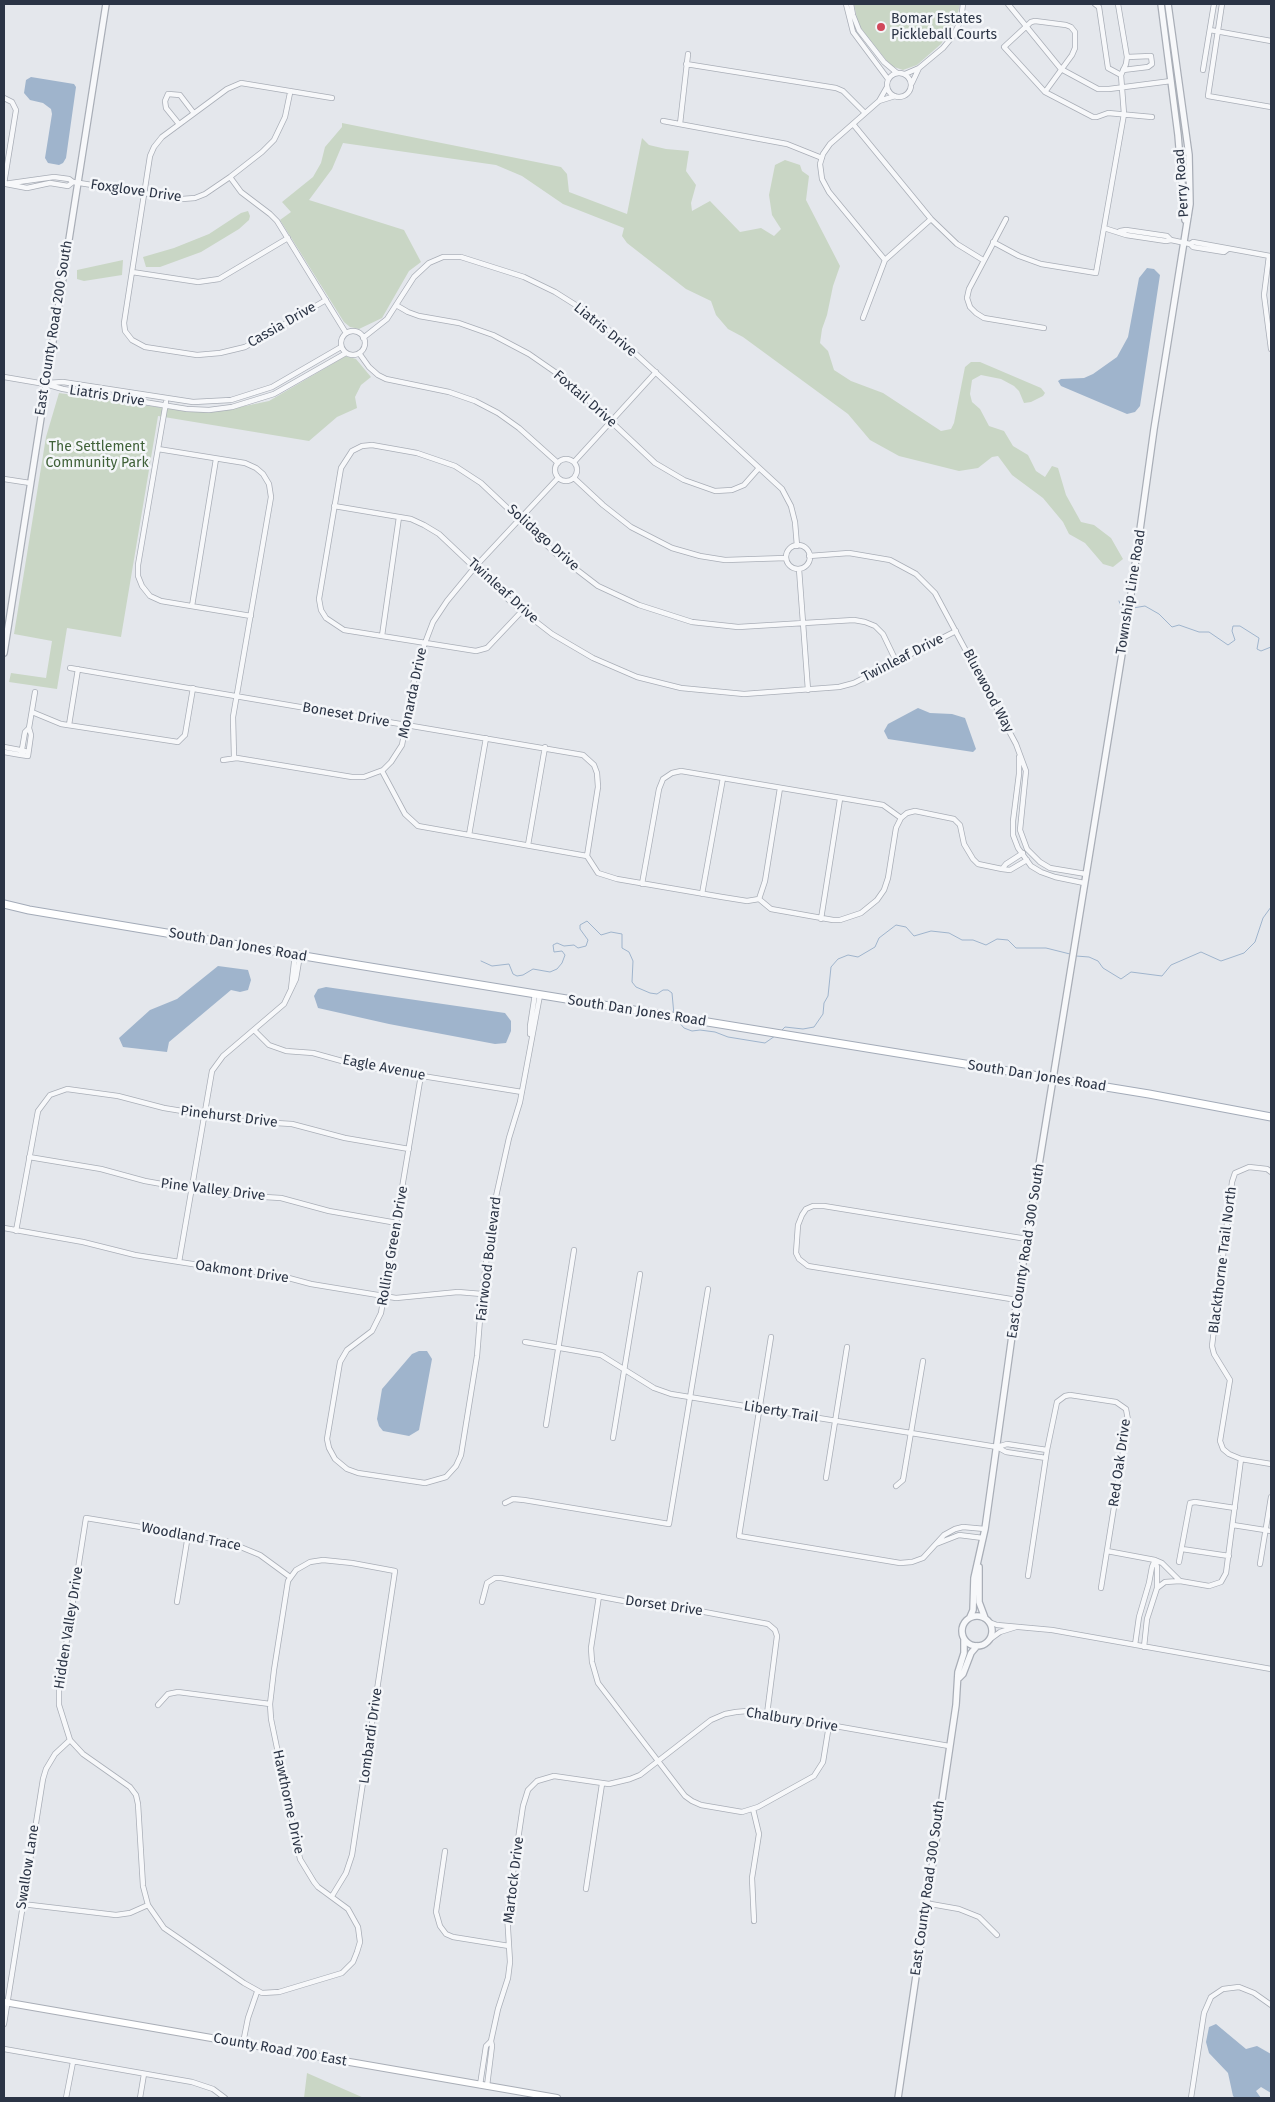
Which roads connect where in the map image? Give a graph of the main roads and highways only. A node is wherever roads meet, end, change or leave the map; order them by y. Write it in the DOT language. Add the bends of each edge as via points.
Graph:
graph roads {
  1 [pos="4,904"];
  2 [pos="1271,1117"];
  3 [pos="6,2002"];
  4 [pos="557,2098"];
  1 -- 2 [label="main road, South Dan Jones Road"];
  3 -- 4 [label="main road, County Road 700 East"];
}
